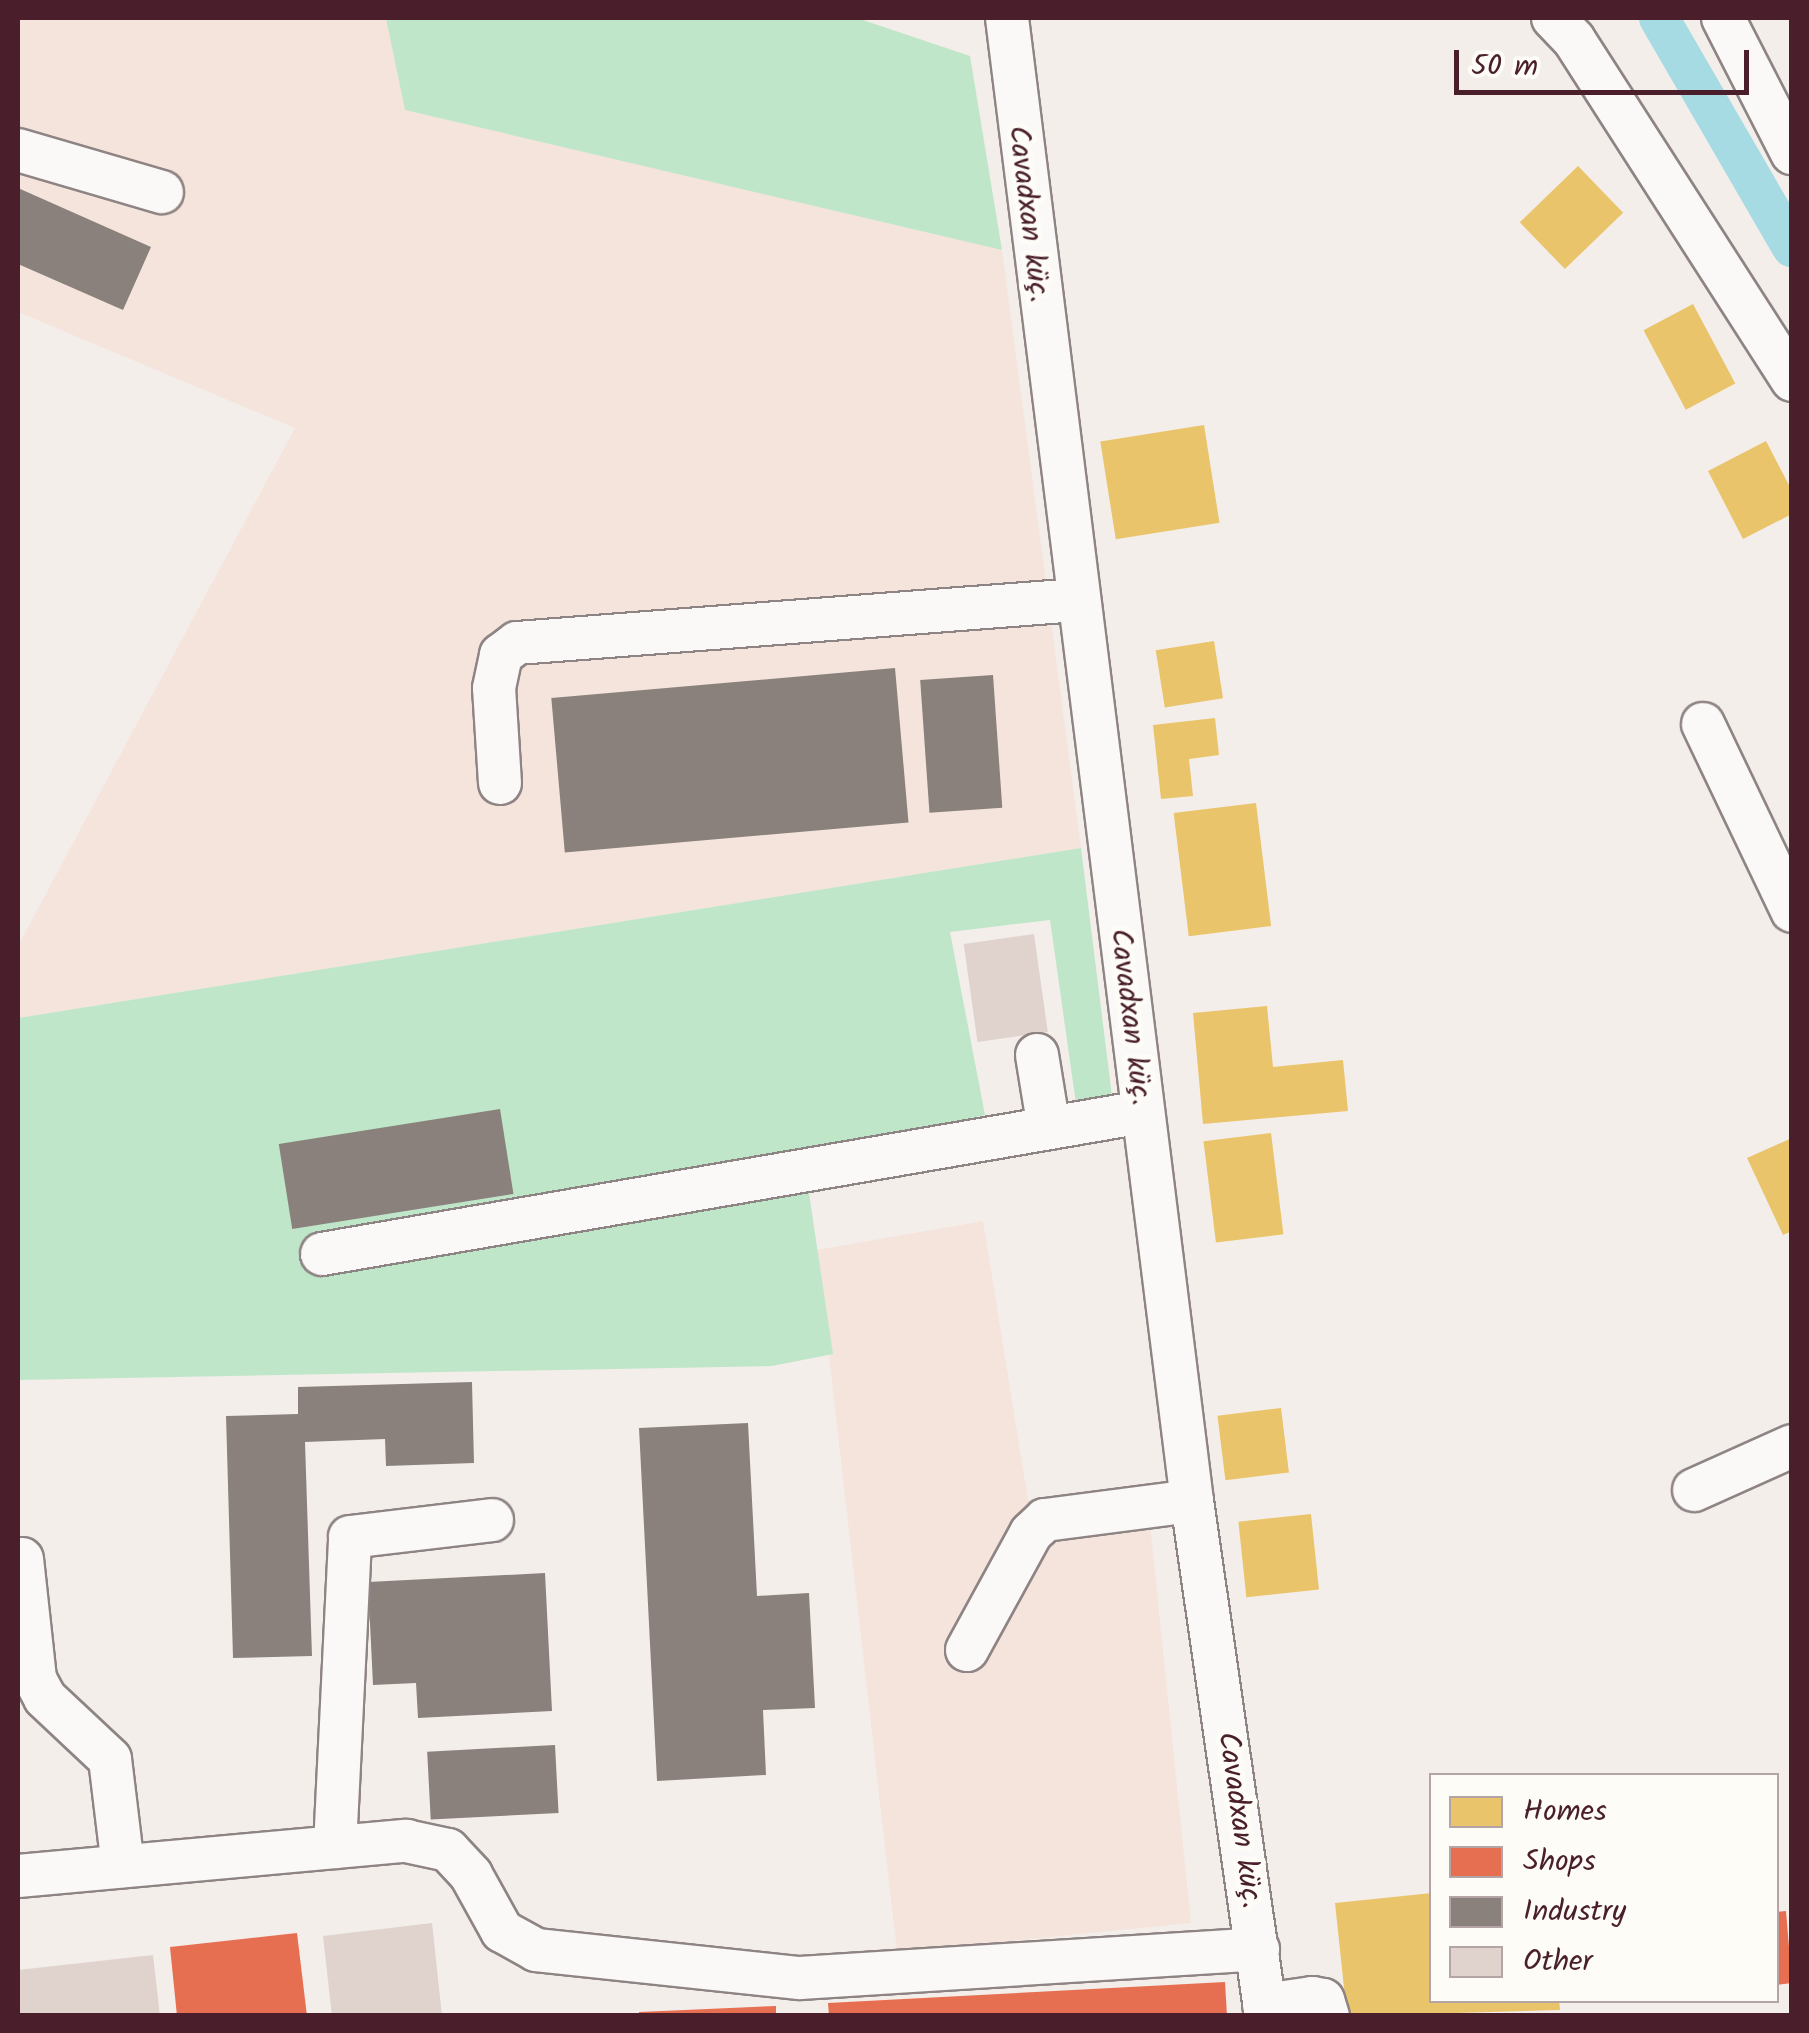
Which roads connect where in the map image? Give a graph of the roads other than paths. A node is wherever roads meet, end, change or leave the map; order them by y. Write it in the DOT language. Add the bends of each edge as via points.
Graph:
graph roads {
  1 [pos="1007,18"];
  2 [pos="1552,18"];
  3 [pos="1723,18"];
  4 [pos="1788,138"];
  5 [pos="18,150"];
  6 [pos="162,192"];
  7 [pos="1792,380"];
  8 [pos="1077,600"];
  9 [pos="1703,724"];
  10 [pos="500,783"];
  11 [pos="1792,911"];
  12 [pos="1037,1055"];
  13 [pos="1142,1112"];
  14 [pos="1049,1128"];
  15 [pos="322,1254"];
  16 [pos="1792,1446"];
  17 [pos="1694,1490"];
  18 [pos="1192,1501"];
  19 [pos="492,1520"];
  20 [pos="22,1559"];
  21 [pos="967,1650"];
  22 [pos="335,1847"];
  23 [pos="123,1866"];
  24 [pos="18,1876"];
  25 [pos="1258,1949"];
  26 [pos="1265,2010"];
  27 [pos="1328,2016"];
  1 -- 8 [label="street, Cavadxan küç."];
  2 -- 7 [label="street" via="1574,40"];
  3 -- 4 [label="street"];
  5 -- 6 [label="street"];
  8 -- 10 [label="street" via="516,643 501,655 494,688"];
  8 -- 13 [label="street, Cavadxan küç."];
  9 -- 11 [label="street"];
  12 -- 14 [label="street"];
  13 -- 14 [label="street"];
  13 -- 18 [label="street, Cavadxan küç."];
  14 -- 15 [label="street"];
  16 -- 17 [label="street"];
  18 -- 21 [label="street" via="1045,1520"];
  18 -- 25 [label="street, Cavadxan küç."];
  19 -- 22 [label="street" via="350,1537 344,1550"];
  20 -- 23 [label="street" via="36,1680 45,1698 110,1759"];
  22 -- 23 [label="street"];
  22 -- 25 [label="street" via="406,1841 448,1850 471,1875 502,1930 536,1950 726,1973 852,1978"];
  23 -- 24 [label="street"];
  25 -- 26 [label="street, Cavadxan küç."];
  26 -- 27 [label="street" via="1312,1998 1323,2000"];
}
